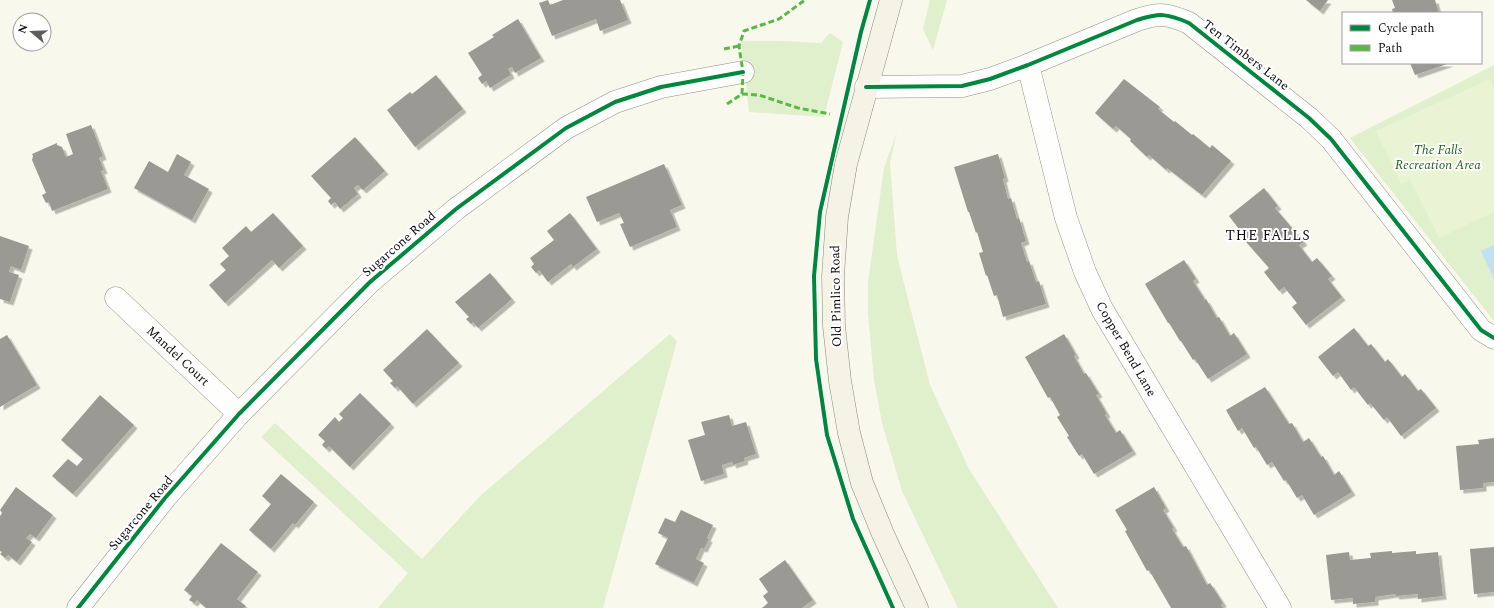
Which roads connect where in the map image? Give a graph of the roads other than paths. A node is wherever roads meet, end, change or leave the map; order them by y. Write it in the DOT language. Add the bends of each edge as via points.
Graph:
graph roads {
  1 [pos="891,0"];
  2 [pos="1028,65"];
  3 [pos="743,72"];
  4 [pos="866,87"];
  5 [pos="116,298"];
  6 [pos="1494,338"];
  7 [pos="239,414"];
  8 [pos="78,608"];
  9 [pos="917,608"];
  10 [pos="1280,608"];
  1 -- 4 [label="street, Old Pimlico Road"];
  2 -- 4 [label="street, Ten Timbers Lane" via="962,86"];
  2 -- 6 [label="street, Ten Timbers Lane" via="1156,14 1172,16 1188,23 1309,118 1331,139 1481,330"];
  2 -- 10 [label="street, Copper Bend Lane" via="1066,218 1084,272 1102,309"];
  3 -- 7 [label="street, Sugarcone Road" via="661,87 615,102 566,128 456,208 370,282"];
  4 -- 9 [label="street, Old Pimlico Road" via="846,164 837,217 833,276 834,326 849,433 862,483"];
  5 -- 7 [label="street, Mandel Court"];
  7 -- 8 [label="street, Sugarcone Road" via="165,498"];
}
